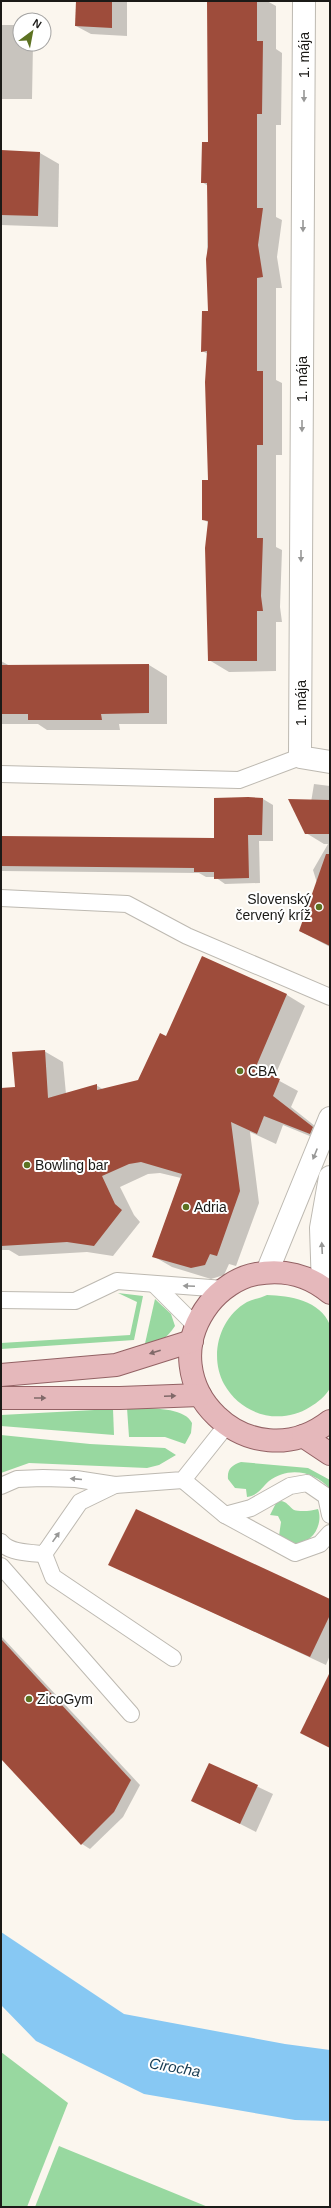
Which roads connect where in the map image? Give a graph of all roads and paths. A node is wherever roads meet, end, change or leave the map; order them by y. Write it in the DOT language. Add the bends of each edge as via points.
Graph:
graph roads {
  1 [pos="304,1"];
  2 [pos="300,757"];
  3 [pos="330,762"];
  4 [pos="1,774"];
  5 [pos="1,898"];
  6 [pos="330,997"];
  7 [pos="330,1118"];
  8 [pos="330,1177"];
  9 [pos="267,1272"];
  10 [pos="154,1284"];
  11 [pos="224,1289"];
  12 [pos="327,1290"];
  13 [pos="1,1300"];
  14 [pos="194,1334"];
  15 [pos="1,1375"];
  16 [pos="200,1395"];
  17 [pos="1,1398"];
  18 [pos="330,1421"];
  19 [pos="226,1426"];
  20 [pos="303,1436"];
  21 [pos="330,1454"];
  22 [pos="183,1480"];
  23 [pos="115,1485"];
  24 [pos="1,1486"];
  25 [pos="225,1515"];
  26 [pos="330,1515"];
  27 [pos="330,1533"];
  28 [pos="1,1542"];
  29 [pos="44,1554"];
  30 [pos="1,1566"];
  31 [pos="173,1658"];
  32 [pos="131,1714"];
  1 -- 2 [label="street, 1. mája, one-way"];
  2 -- 3 [label="street"];
  2 -- 4 [label="lane" via="239,780"];
  5 -- 6 [label="lane" via="127,904 186,936"];
  7 -- 9 [label="street, one-way"];
  12 -- 8 [label="street, one-way" via="321,1228"];
  9 -- 11 [label="main road" via="244,1278"];
  9 -- 12 [label="main road" via="296,1275"];
  11 -- 10 [label="lane, one-way"];
  10 -- 13 [label="lane" via="117,1281 75,1301"];
  10 -- 14 [label="lane"];
  11 -- 14 [label="main road" via="208,1306"];
  14 -- 15 [label="main road, one-way" via="116,1365"];
  14 -- 16 [label="main road" via="191,1369"];
  17 -- 16 [label="main road, one-way"];
  16 -- 19 [label="main road" via="211,1412"];
  18 -- 20 [label="main road"];
  19 -- 20 [label="main road" via="244,1435 263,1440 283,1441"];
  19 -- 22 [label="lane"];
  20 -- 21 [label="main road"];
  22 -- 23 [label="lane"];
  22 -- 25 [label="lane"];
  23 -- 24 [label="lane, one-way" via="76,1479 43,1478 17,1479"];
  29 -- 23 [label="lane, one-way" via="80,1502"];
  25 -- 26 [label="lane" via="251,1508 290,1486 307,1483 326,1496"];
  25 -- 27 [label="lane" via="295,1553 320,1544"];
  28 -- 29 [label="lane" via="4,1546 23,1552"];
  29 -- 31 [label="lane" via="53,1577"];
  30 -- 32 [label="lane"];
}
